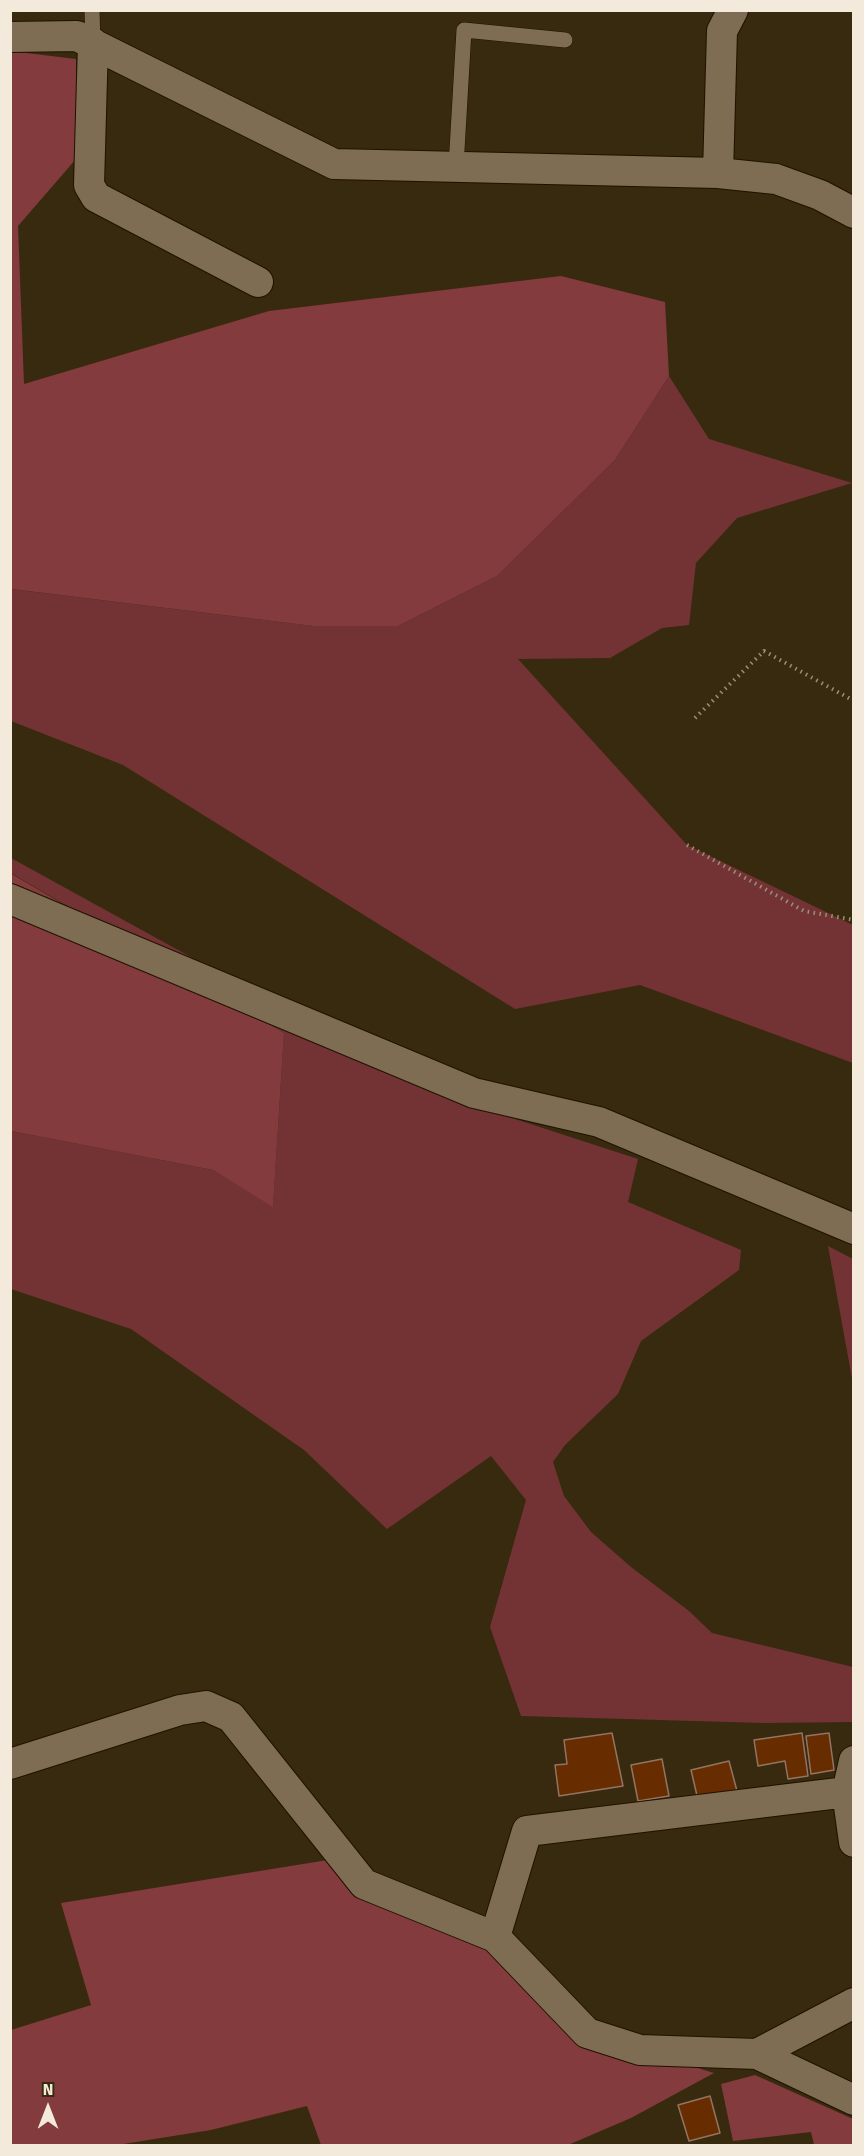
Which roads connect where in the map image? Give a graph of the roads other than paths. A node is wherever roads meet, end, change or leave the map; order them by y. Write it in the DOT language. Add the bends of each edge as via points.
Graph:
graph roads {
  1 [pos="92,10"];
  2 [pos="733,10"];
  3 [pos="10,37"];
  4 [pos="565,40"];
  5 [pos="93,44"];
  6 [pos="456,166"];
  7 [pos="718,173"];
  8 [pos="854,213"];
  9 [pos="258,282"];
  10 [pos="10,899"];
  11 [pos="853,1227"];
  12 [pos="854,1761"];
  13 [pos="10,1764"];
  14 [pos="847,1792"];
  15 [pos="854,1842"];
  16 [pos="495,1937"];
  17 [pos="854,2003"];
  18 [pos="757,2054"];
  19 [pos="854,2100"];
  1 -- 5 [label="lane"];
  2 -- 7 [label="street" via="722,31"];
  3 -- 5 [label="street" via="77,36"];
  4 -- 6 [label="lane" via="464,30"];
  5 -- 6 [label="street" via="334,164"];
  5 -- 9 [label="street" via="89,185 96,197"];
  6 -- 7 [label="street"];
  7 -- 8 [label="street" via="776,179"];
  10 -- 11 [label="street" via="474,1093 599,1122"];
  12 -- 14 [label="street"];
  13 -- 16 [label="street" via="180,1710 206,1706 231,1717 364,1884"];
  14 -- 15 [label="street"];
  14 -- 16 [label="street" via="527,1831"];
  16 -- 18 [label="street" via="587,2033 640,2050"];
  17 -- 18 [label="street"];
  18 -- 19 [label="street"];
}
